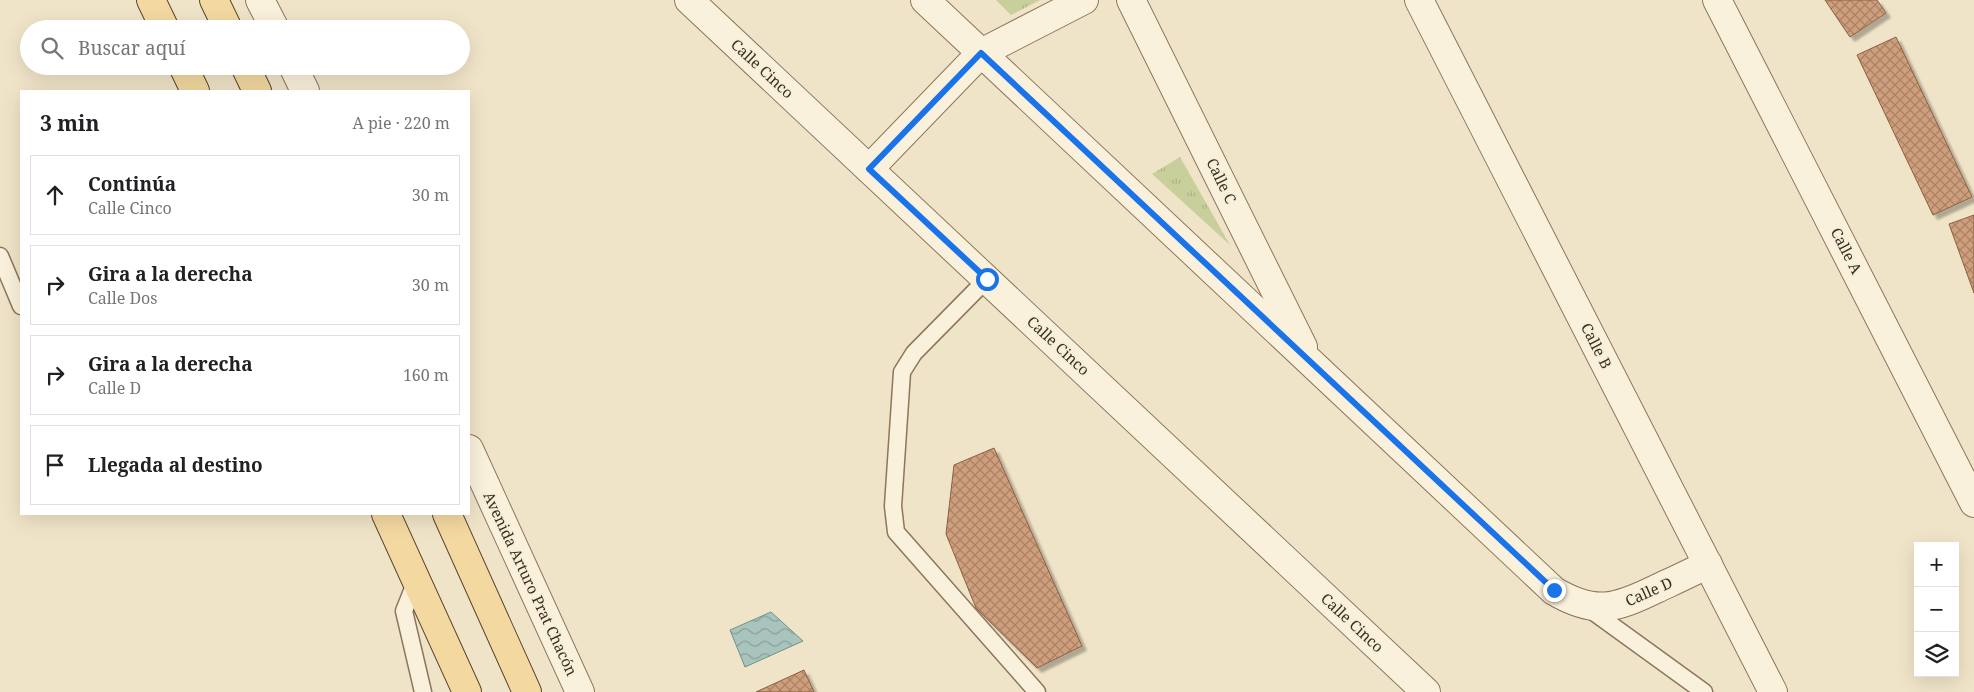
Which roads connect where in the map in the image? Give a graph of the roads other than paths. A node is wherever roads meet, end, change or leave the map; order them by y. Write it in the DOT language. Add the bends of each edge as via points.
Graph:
graph roads {
  1 [pos="152,0"];
  2 [pos="214,0"];
  3 [pos="260,0"];
  4 [pos="689,0"];
  5 [pos="925,0"];
  6 [pos="1084,0"];
  7 [pos="1130,0"];
  8 [pos="1419,0"];
  9 [pos="1717,0"];
  10 [pos="161,20"];
  11 [pos="224,20"];
  12 [pos="270,20"];
  13 [pos="981,53"];
  14 [pos="188,75"];
  15 [pos="249,75"];
  16 [pos="297,75"];
  17 [pos="195,90"];
  18 [pos="256,90"];
  19 [pos="304,90"];
  20 [pos="869,169"];
  21 [pos="0,256"];
  22 [pos="987,279"];
  23 [pos="20,304"];
  24 [pos="1311,362"];
  25 [pos="470,451"];
  26 [pos="1974,503"];
  27 [pos="386,515"];
  28 [pos="447,515"];
  29 [pos="1708,564"];
  30 [pos="416,581"];
  31 [pos="1582,604"];
  32 [pos="423,692"];
  33 [pos="466,692"];
  34 [pos="527,692"];
  35 [pos="580,692"];
  36 [pos="1037,692"];
  37 [pos="1426,692"];
  38 [pos="1704,692"];
  39 [pos="1773,692"];
  1 -- 10 [label="main road"];
  2 -- 11 [label="main road"];
  3 -- 12 [label="street"];
  4 -- 20 [label="street, Calle Cinco"];
  5 -- 13 [label="street, Calle D"];
  6 -- 13 [label="street"];
  7 -- 24 [label="street, Calle C"];
  8 -- 29 [label="street, Calle B"];
  9 -- 26 [label="street, Calle A"];
  13 -- 20 [label="street"];
  13 -- 24 [label="street, Calle D"];
  14 -- 17 [label="main road"];
  15 -- 18 [label="main road"];
  16 -- 19 [label="street"];
  20 -- 22 [label="street, Calle Cinco"];
  21 -- 23 [label="lane"];
  22 -- 36 [label="lane" via="914,353 902,372 893,506 896,532"];
  22 -- 37 [label="street, Calle Cinco"];
  24 -- 31 [label="street, Calle D" via="1542,580 1567,599"];
  25 -- 35 [label="street, Avenida Arturo Prat Chacón"];
  27 -- 30 [label="main road"];
  28 -- 34 [label="main road"];
  29 -- 31 [label="street, Calle D" via="1628,603 1597,607"];
  29 -- 39 [label="street, Calle B"];
  30 -- 32 [label="lane" via="404,611"];
  30 -- 33 [label="main road"];
  31 -- 38 [label="lane"];
}
